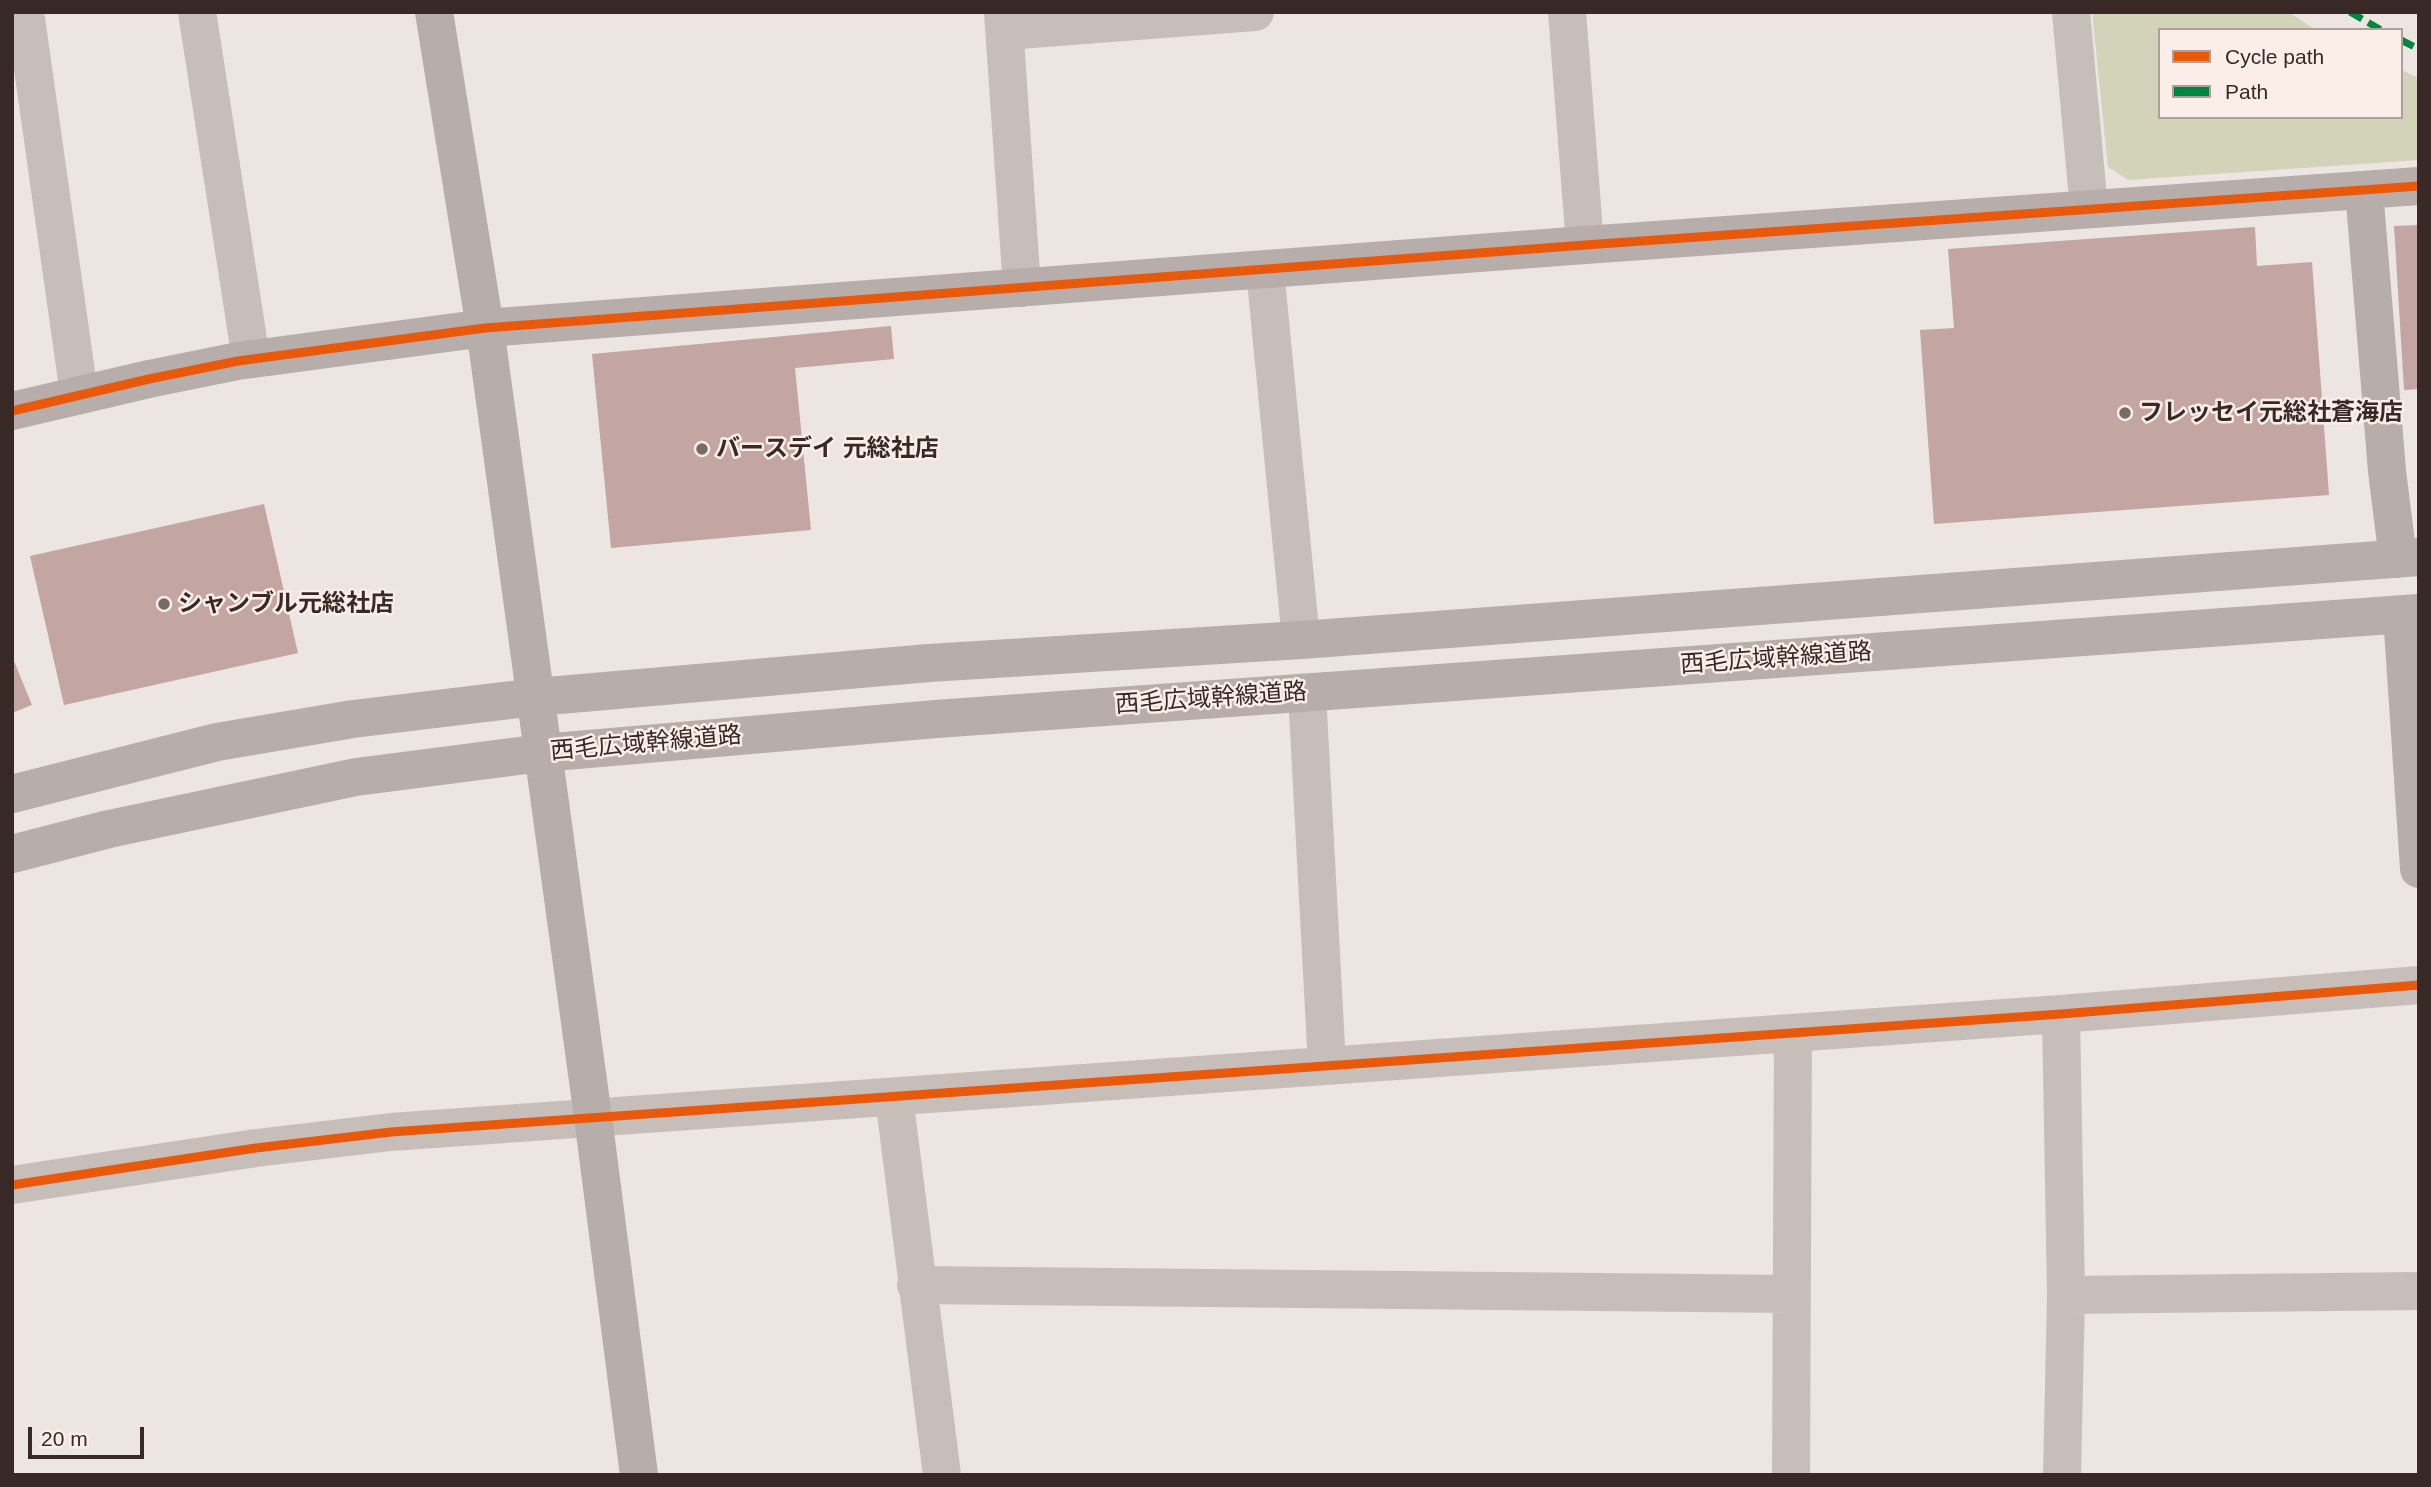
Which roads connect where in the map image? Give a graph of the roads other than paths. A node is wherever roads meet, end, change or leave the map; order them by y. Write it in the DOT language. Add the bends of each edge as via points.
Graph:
graph roads {
  1 [pos="25,12"];
  2 [pos="197,12"];
  3 [pos="434,12"];
  4 [pos="1255,12"];
  5 [pos="1567,12"];
  6 [pos="2071,12"];
  7 [pos="1004,21"];
  8 [pos="2419,186"];
  9 [pos="2364,190"];
  10 [pos="2089,209"];
  11 [pos="1585,245"];
  12 [pos="1265,270"];
  13 [pos="1022,288"];
  14 [pos="485,328"];
  15 [pos="251,359"];
  16 [pos="79,394"];
  17 [pos="12,411"];
  18 [pos="2408,558"];
  19 [pos="2410,613"];
  20 [pos="1301,640"];
  21 [pos="1307,693"];
  22 [pos="536,697"];
  23 [pos="542,753"];
  24 [pos="12,794"];
  25 [pos="12,854"];
  26 [pos="2419,869"];
  27 [pos="2419,985"];
  28 [pos="2061,1014"];
  29 [pos="1793,1033"];
  30 [pos="1327,1065"];
  31 [pos="894,1097"];
  32 [pos="593,1117"];
  33 [pos="12,1185"];
  34 [pos="916,1285"];
  35 [pos="2419,1291"];
  36 [pos="1792,1294"];
  37 [pos="2066,1295"];
  38 [pos="639,1475"];
  39 [pos="942,1475"];
  40 [pos="1791,1475"];
  41 [pos="2062,1475"];
  1 -- 16 [label="street"];
  2 -- 15 [label="street"];
  3 -- 14 [label="main road"];
  4 -- 7 [label="street"];
  5 -- 11 [label="street"];
  6 -- 10 [label="street"];
  7 -- 13 [label="street"];
  8 -- 9 [label="main road"];
  9 -- 10 [label="main road"];
  9 -- 18 [label="main road" via="2387,471"];
  10 -- 11 [label="main road"];
  11 -- 12 [label="main road"];
  12 -- 13 [label="main road"];
  12 -- 20 [label="street"];
  13 -- 14 [label="main road"];
  14 -- 15 [label="main road"];
  14 -- 22 [label="main road"];
  15 -- 16 [label="main road"];
  16 -- 17 [label="main road"];
  18 -- 20 [label="main road"];
  19 -- 21 [label="main road, 西毛広域幹線道路"];
  19 -- 26 [label="main road"];
  20 -- 22 [label="main road" via="929,663"];
  21 -- 23 [label="main road, 西毛広域幹線道路"];
  21 -- 30 [label="street"];
  22 -- 23 [label="main road"];
  22 -- 24 [label="main road" via="353,719 217,742"];
  23 -- 25 [label="main road, 西毛広域幹線道路" via="356,777"];
  23 -- 32 [label="main road"];
  27 -- 28 [label="street"];
  28 -- 29 [label="street"];
  28 -- 37 [label="street"];
  29 -- 30 [label="street"];
  29 -- 36 [label="street"];
  30 -- 31 [label="street"];
  31 -- 32 [label="street"];
  31 -- 34 [label="street"];
  32 -- 33 [label="street" via="350,1136"];
  32 -- 38 [label="main road"];
  34 -- 36 [label="street"];
  34 -- 39 [label="street"];
  35 -- 37 [label="street"];
  36 -- 40 [label="street"];
  37 -- 41 [label="street"];
}
